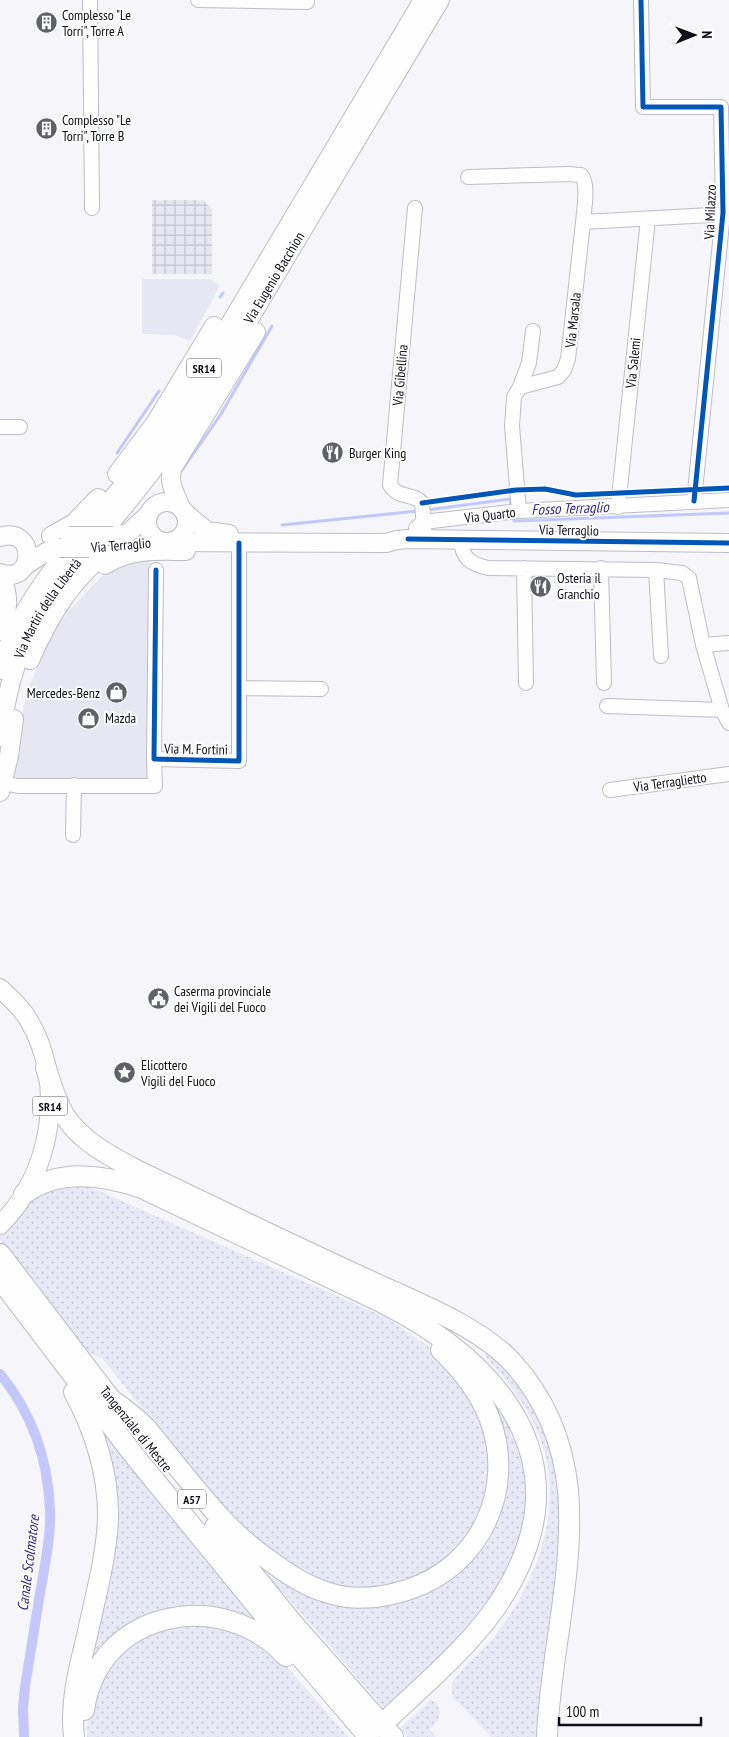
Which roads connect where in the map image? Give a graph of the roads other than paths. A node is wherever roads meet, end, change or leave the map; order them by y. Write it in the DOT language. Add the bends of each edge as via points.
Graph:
graph roads {
  1 [pos="90,0"];
  2 [pos="198,0"];
  3 [pos="422,0"];
  4 [pos="440,0"];
  5 [pos="641,0"];
  6 [pos="307,2"];
  7 [pos="468,177"];
  8 [pos="92,208"];
  9 [pos="415,208"];
  10 [pos="306,210"];
  11 [pos="726,213"];
  12 [pos="648,219"];
  13 [pos="583,222"];
  14 [pos="533,331"];
  15 [pos="520,387"];
  16 [pos="0,427"];
  17 [pos="20,427"];
  18 [pos="729,500"];
  19 [pos="694,501"];
  20 [pos="516,507"];
  21 [pos="618,507"];
  22 [pos="183,510"];
  23 [pos="147,516"];
  24 [pos="416,527"];
  25 [pos="4,536"];
  26 [pos="461,540"];
  27 [pos="166,542"];
  28 [pos="239,543"];
  29 [pos="729,543"];
  30 [pos="85,544"];
  31 [pos="26,565"];
  32 [pos="524,568"];
  33 [pos="601,568"];
  34 [pos="156,570"];
  35 [pos="656,570"];
  36 [pos="0,575"];
  37 [pos="46,626"];
  38 [pos="0,630"];
  39 [pos="729,644"];
  40 [pos="703,645"];
  41 [pos="661,656"];
  42 [pos="0,670"];
  43 [pos="526,683"];
  44 [pos="604,683"];
  45 [pos="239,688"];
  46 [pos="321,689"];
  47 [pos="607,706"];
  48 [pos="722,710"];
  49 [pos="729,723"];
  50 [pos="0,738"];
  51 [pos="154,759"];
  52 [pos="729,774"];
  53 [pos="74,785"];
  54 [pos="1,788"];
  55 [pos="610,790"];
  56 [pos="73,834"];
  57 [pos="0,988"];
  58 [pos="46,1068"];
  59 [pos="24,1194"];
  60 [pos="0,1225"];
  61 [pos="0,1254"];
  62 [pos="0,1279"];
  63 [pos="367,1280"];
  64 [pos="379,1301"];
  65 [pos="40,1331"];
  66 [pos="112,1400"];
  67 [pos="394,1725"];
  68 [pos="366,1733"];
  69 [pos="74,1737"];
  70 [pos="84,1737"];
  71 [pos="547,1737"];
  1 -- 8 [label="street"];
  2 -- 6 [label="street"];
  3 -- 10 [label="main road, Via Eugenio Bacchion / SR14"];
  4 -- 10 [label="main road, Via Eugenio Bacchion / SR14"];
  5 -- 11 [label="street, Via Milazzo" via="643,106 721,107"];
  7 -- 13 [label="street, Via Marsala" via="581,174 585,185"];
  9 -- 24 [label="street, Via Gibellina" via="390,485 398,494 420,500"];
  10 -- 22 [label="main road" via="295,255 266,315 173,467 171,485"];
  10 -- 30 [label="main road, Via Eugenio Bacchion / SR14" via="174,418 93,521"];
  10 -- 30 [label="main road, Via Eugenio Bacchion / SR14" via="187,423 154,469"];
  10 -- 30 [label="main road" via="264,249 143,441 74,524"];
  11 -- 12 [label="street"];
  11 -- 19 [label="street, Via Milazzo"];
  12 -- 13 [label="street"];
  12 -- 21 [label="street, Via Salemi"];
  13 -- 15 [label="street, Via Marsala" via="568,359 564,370 558,377"];
  14 -- 15 [label="street" via="529,363"];
  15 -- 20 [label="street" via="514,396 512,426"];
  16 -- 17 [label="street"];
  18 -- 19 [label="street, Via Quarto"];
  19 -- 21 [label="street, Via Quarto"];
  20 -- 21 [label="street, Via Quarto"];
  20 -- 24 [label="street, Via Quarto"];
  22 -- 23 [label="main road" via="172,502 161,502"];
  22 -- 24 [label="main road, Via Terraglio" via="200,526 215,533 379,536"];
  22 -- 27 [label="main road" via="187,521 184,531 180,537"];
  23 -- 27 [label="main road" via="152,536"];
  23 -- 30 [label="main road, Via Terraglio" via="128,533"];
  24 -- 26 [label="main road, Via Terraglio"];
  24 -- 28 [label="main road, Via Terraglio" via="386,544"];
  25 -- 30 [label="main road, Via Terraglio"];
  25 -- 31 [label="main road" via="24,543 28,550"];
  26 -- 29 [label="main road, Via Terraglio"];
  26 -- 32 [label="street" via="465,556 477,565"];
  27 -- 28 [label="main road, Via Terraglio"];
  27 -- 30 [label="main road, Via Terraglio"];
  28 -- 37 [label="main road" via="229,549 214,551 140,552 116,558 92,576"];
  28 -- 45 [label="street, Via M. Fortini"];
  30 -- 31 [label="main road, Via Terraglio" via="46,552"];
  30 -- 37 [label="main road, SR14" via="101,556 78,580"];
  30 -- 42 [label="main road, Via Martiri della Libertà / SR14" via="41,585 9,644"];
  30 -- 50 [label="main road, Via Martiri della Libertà / SR14" via="49,598 25,642 8,694"];
  31 -- 36 [label="main road, Via Terraglio" via="15,574"];
  32 -- 33 [label="street"];
  32 -- 43 [label="street"];
  33 -- 35 [label="street"];
  33 -- 44 [label="street"];
  34 -- 51 [label="street, Via M. Fortini"];
  35 -- 40 [label="street" via="682,573 689,578"];
  35 -- 41 [label="street"];
  36 -- 38 [label="main road" via="8,599"];
  37 -- 54 [label="main road, SR14" via="21,686"];
  39 -- 40 [label="street"];
  40 -- 48 [label="street"];
  45 -- 46 [label="street"];
  45 -- 51 [label="street, Via M. Fortini" via="239,761"];
  47 -- 48 [label="street"];
  48 -- 49 [label="street"];
  51 -- 53 [label="street" via="155,786"];
  52 -- 55 [label="street, Via Terraglietto"];
  53 -- 54 [label="street"];
  53 -- 56 [label="street"];
  57 -- 58 [label="main road, SR14" via="32,1026"];
  58 -- 59 [label="main road, SR14" via="50,1105 47,1135 38,1167"];
  58 -- 63 [label="highway" via="66,1117 100,1148 140,1172"];
  59 -- 60 [label="main road, SR14"];
  59 -- 64 [label="highway, A57" via="45,1182 65,1177 93,1177 127,1183"];
  61 -- 66 [label="highway, Tangenziale di Mestre / A57"];
  62 -- 65 [label="highway, Tangenziale di Mestre / A57"];
  63 -- 67 [label="highway" via="440,1325 498,1374 522,1408 535,1434 546,1480 538,1540 508,1607 476,1648"];
  63 -- 71 [label="highway" via="442,1315 503,1354 536,1394 554,1429 566,1476 568,1529"];
  64 -- 66 [label="highway, A57" via="430,1340 466,1377 489,1417 498,1454 498,1478 493,1501 475,1540 446,1572 416,1587 378,1597 354,1597 329,1594 296,1579 229,1527 144,1427"];
  64 -- 67 [label="highway, A57" via="450,1343 490,1381 511,1408 523,1431 532,1457 535,1483 528,1540 514,1576 462,1649"];
  65 -- 68 [label="highway, Tangenziale di Mestre / A57" via="133,1454"];
  65 -- 69 [label="highway, A57" via="89,1422 99,1452 106,1492 108,1519 104,1552 78,1675"];
  66 -- 67 [label="highway, Tangenziale di Mestre / A57" via="290,1620"];
  68 -- 70 [label="highway, A57" via="340,1716 283,1653 258,1632 227,1620 191,1615 175,1616 144,1627 118,1644 107,1656 85,1700"];
}
